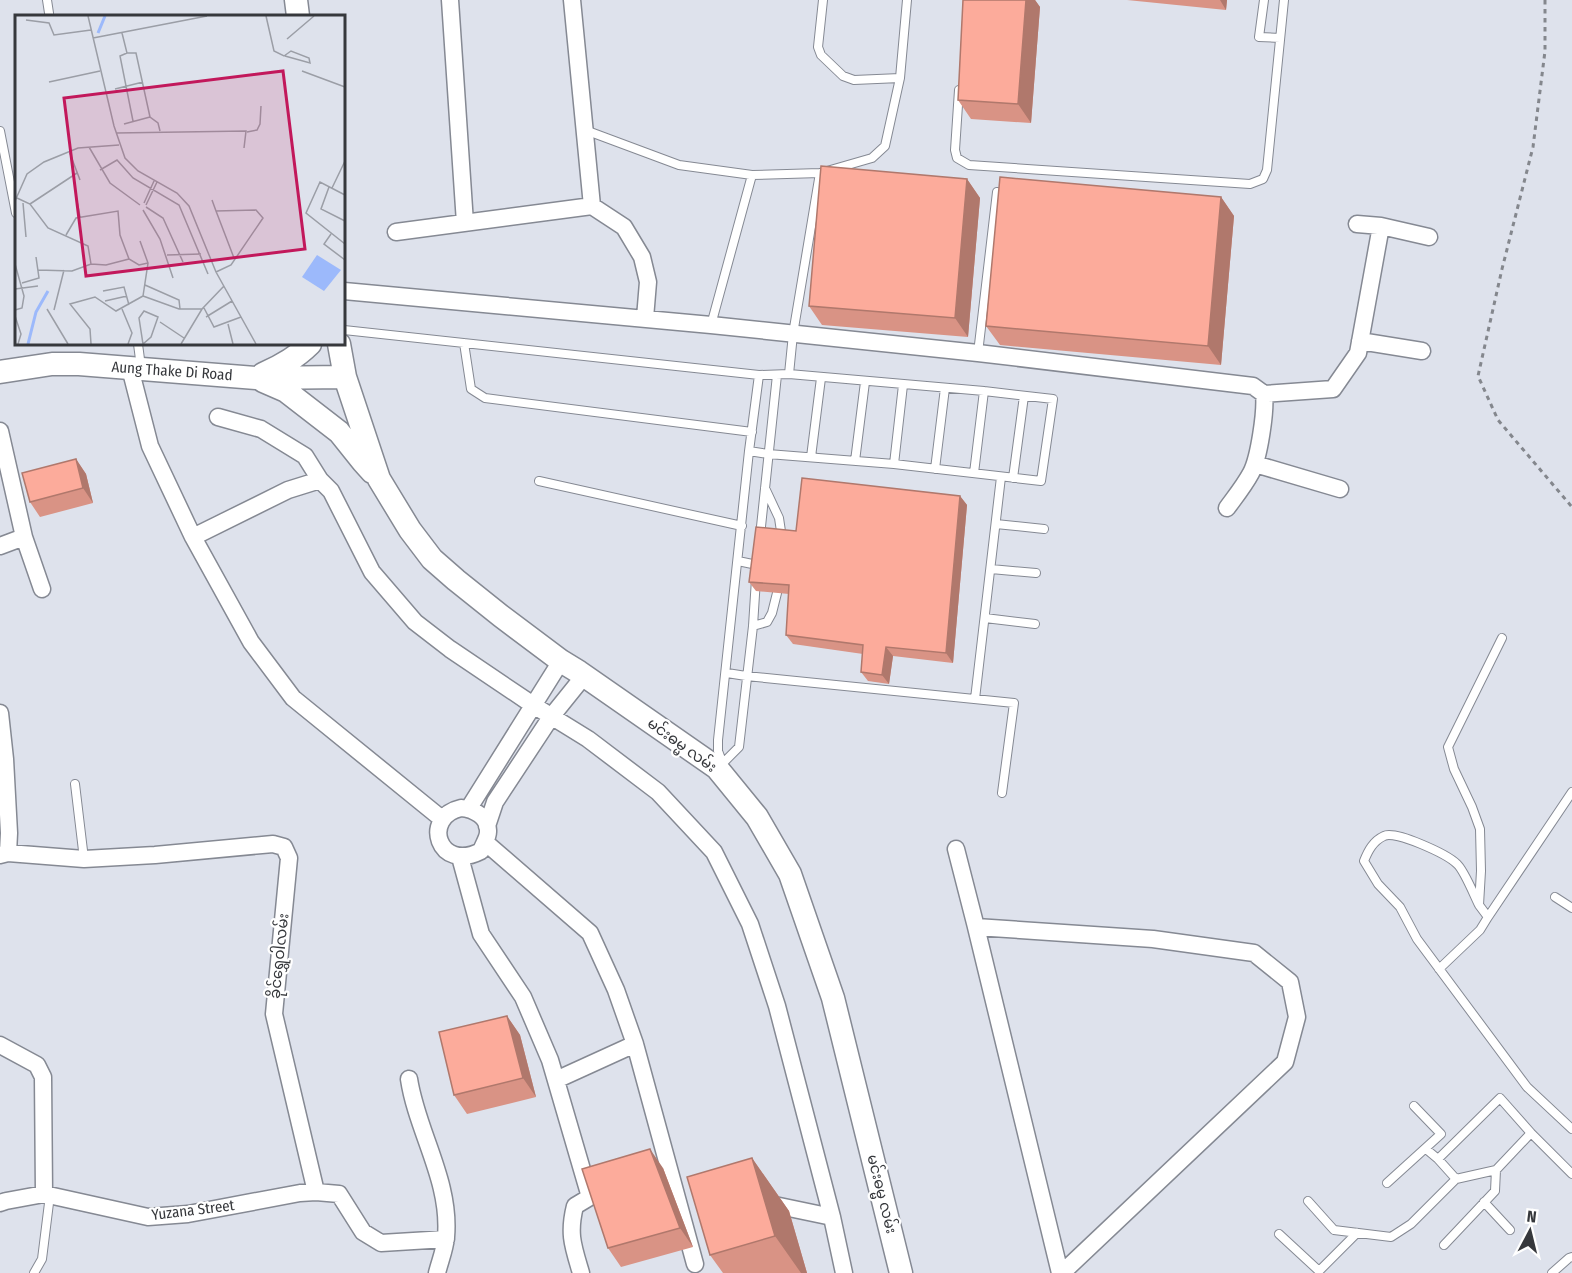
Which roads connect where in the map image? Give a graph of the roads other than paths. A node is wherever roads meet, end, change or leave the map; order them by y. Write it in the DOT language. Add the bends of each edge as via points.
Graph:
graph roads {
  1 [pos="47,0"];
  2 [pos="296,0"];
  3 [pos="450,0"];
  4 [pos="572,0"];
  5 [pos="823,0"];
  6 [pos="907,0"];
  7 [pos="1263,0"];
  8 [pos="1284,0"];
  9 [pos="49,13"];
  10 [pos="298,15"];
  11 [pos="1280,38"];
  12 [pos="900,78"];
  13 [pos="959,81"];
  14 [pos="585,130"];
  15 [pos="0,131"];
  16 [pos="820,173"];
  17 [pos="752,175"];
  18 [pos="997,192"];
  19 [pos="592,206"];
  20 [pos="15,208"];
  21 [pos="465,223"];
  22 [pos="1357,224"];
  23 [pos="1381,226"];
  24 [pos="396,232"];
  25 [pos="1429,237"];
  26 [pos="345,291"];
  27 [pos="645,318"];
  28 [pos="711,325"];
  29 [pos="345,330"];
  30 [pos="793,334"];
  31 [pos="1360,341"];
  32 [pos="464,343"];
  33 [pos="138,345"];
  34 [pos="309,345"];
  35 [pos="339,345"];
  36 [pos="1422,351"];
  37 [pos="978,353"];
  38 [pos="135,369"];
  39 [pos="0,372"];
  40 [pos="789,374"];
  41 [pos="759,375"];
  42 [pos="777,375"];
  43 [pos="345,377"];
  44 [pos="256,378"];
  45 [pos="821,378"];
  46 [pos="865,382"];
  47 [pos="903,385"];
  48 [pos="945,388"];
  49 [pos="984,392"];
  50 [pos="1264,394"];
  51 [pos="1024,396"];
  52 [pos="218,417"];
  53 [pos="0,431"];
  54 [pos="752,432"];
  55 [pos="749,451"];
  56 [pos="768,454"];
  57 [pos="811,457"];
  58 [pos="855,461"];
  59 [pos="894,464"];
  60 [pos="1255,464"];
  61 [pos="935,469"];
  62 [pos="974,473"];
  63 [pos="1001,477"];
  64 [pos="1014,478"];
  65 [pos="379,479"];
  66 [pos="320,480"];
  67 [pos="539,481"];
  68 [pos="765,487"];
  69 [pos="1340,489"];
  70 [pos="1227,508"];
  71 [pos="996,524"];
  72 [pos="742,526"];
  73 [pos="1044,529"];
  74 [pos="24,537"];
  75 [pos="193,537"];
  76 [pos="783,538"];
  77 [pos="759,542"];
  78 [pos="0,546"];
  79 [pos="758,554"];
  80 [pos="738,561"];
  81 [pos="757,565"];
  82 [pos="991,569"];
  83 [pos="1036,573"];
  84 [pos="42,590"];
  85 [pos="777,593"];
  86 [pos="985,618"];
  87 [pos="1035,624"];
  88 [pos="753,626"];
  89 [pos="1502,639"];
  90 [pos="561,661"];
  91 [pos="727,673"];
  92 [pos="584,676"];
  93 [pos="746,676"];
  94 [pos="975,699"];
  95 [pos="533,705"];
  96 [pos="0,713"];
  97 [pos="551,717"];
  98 [pos="724,770"];
  99 [pos="75,784"];
  100 [pos="1572,792"];
  101 [pos="1002,793"];
  102 [pos="469,808"];
  103 [pos="442,819"];
  104 [pos="486,834"];
  105 [pos="956,849"];
  106 [pos="4,854"];
  107 [pos="460,857"];
  108 [pos="84,859"];
  109 [pos="1556,897"];
  110 [pos="1479,905"];
  111 [pos="1572,908"];
  112 [pos="1488,917"];
  113 [pos="976,927"];
  114 [pos="1439,969"];
  115 [pos="635,1044"];
  116 [pos="0,1045"];
  117 [pos="409,1079"];
  118 [pos="556,1080"];
  119 [pos="1414,1106"];
  120 [pos="1572,1129"];
  121 [pos="1531,1133"];
  122 [pos="1426,1149"];
  123 [pos="1438,1159"];
  124 [pos="1496,1170"];
  125 [pos="1572,1174"];
  126 [pos="1456,1179"];
  127 [pos="1386,1183"];
  128 [pos="666,1184"];
  129 [pos="695,1188"];
  130 [pos="316,1192"];
  131 [pos="614,1193"];
  132 [pos="47,1195"];
  133 [pos="590,1197"];
  134 [pos="752,1200"];
  135 [pos="1308,1201"];
  136 [pos="1484,1202"];
  137 [pos="0,1203"];
  138 [pos="832,1218"];
  139 [pos="1510,1230"];
  140 [pos="1357,1233"];
  141 [pos="1279,1234"];
  142 [pos="446,1239"];
  143 [pos="1444,1245"];
  144 [pos="1572,1257"];
  145 [pos="695,1264"];
  146 [pos="34,1273"];
  147 [pos="437,1273"];
  148 [pos="581,1273"];
  149 [pos="844,1273"];
  150 [pos="901,1273"];
  151 [pos="1061,1273"];
  152 [pos="1552,1273"];
  1 -- 9 [label="lane"];
  2 -- 10 [label="main road"];
  3 -- 21 [label="street"];
  4 -- 14 [label="street"];
  5 -- 12 [label="lane" via="818,47 821,55 843,76 854,80"];
  6 -- 12 [label="lane"];
  7 -- 11 [label="lane" via="1259,37"];
  8 -- 11 [label="lane"];
  11 -- 13 [label="lane" via="1267,170 1263,179 1250,184 969,165 957,158 955,150"];
  12 -- 16 [label="lane" via="885,146 872,158"];
  14 -- 17 [label="lane" via="679,165"];
  14 -- 19 [label="street"];
  15 -- 20 [label="lane"];
  16 -- 17 [label="lane"];
  16 -- 30 [label="lane"];
  17 -- 28 [label="lane"];
  18 -- 37 [label="lane"];
  19 -- 21 [label="street"];
  19 -- 27 [label="street" via="624,227 642,257 648,282"];
  21 -- 24 [label="street"];
  22 -- 23 [label="street"];
  23 -- 25 [label="street"];
  23 -- 31 [label="street"];
  26 -- 27 [label="street"];
  27 -- 28 [label="street"];
  28 -- 30 [label="street"];
  29 -- 32 [label="lane"];
  30 -- 37 [label="street"];
  30 -- 40 [label="lane"];
  31 -- 36 [label="street"];
  31 -- 50 [label="street" via="1358,353 1333,389"];
  32 -- 41 [label="lane"];
  32 -- 54 [label="lane" via="471,389 485,398"];
  33 -- 38 [label="lane"];
  34 -- 44 [label="main road" via="284,365"];
  35 -- 43 [label="main road, မင်းဓမ္မ လမ်း"];
  37 -- 50 [label="street" via="1253,386"];
  38 -- 39 [label="main road, Aung Thake Di Road" via="52,364"];
  38 -- 44 [label="main road, Aung Thake Di Road"];
  38 -- 75 [label="street" via="150,446"];
  40 -- 42 [label="lane"];
  40 -- 45 [label="lane"];
  41 -- 42 [label="lane"];
  41 -- 54 [label="lane"];
  42 -- 56 [label="lane"];
  43 -- 44 [label="main road, Aung Thake Di Road"];
  43 -- 65 [label="main road, မင်းဓမ္မ လမ်း"];
  44 -- 65 [label="main road" via="286,391 339,432"];
  45 -- 46 [label="lane"];
  45 -- 57 [label="lane"];
  46 -- 47 [label="lane"];
  46 -- 58 [label="lane"];
  47 -- 48 [label="lane"];
  47 -- 59 [label="lane"];
  48 -- 49 [label="lane"];
  48 -- 61 [label="lane"];
  49 -- 51 [label="lane"];
  49 -- 62 [label="lane"];
  50 -- 60 [label="street" via="1266,405"];
  51 -- 64 [label="lane"];
  51 -- 64 [label="lane" via="1053,399 1041,481"];
  52 -- 66 [label="street" via="261,429 305,456"];
  53 -- 74 [label="street"];
  54 -- 55 [label="lane"];
  55 -- 56 [label="lane"];
  55 -- 72 [label="lane"];
  56 -- 57 [label="lane"];
  56 -- 68 [label="lane"];
  57 -- 58 [label="lane"];
  58 -- 59 [label="lane"];
  59 -- 61 [label="lane"];
  60 -- 69 [label="street"];
  60 -- 70 [label="street"];
  61 -- 62 [label="lane"];
  62 -- 63 [label="lane"];
  63 -- 64 [label="lane"];
  63 -- 71 [label="lane"];
  65 -- 90 [label="main road, မင်းဓမ္မ လမ်း" via="432,559"];
  66 -- 75 [label="street" via="288,490"];
  66 -- 95 [label="street" via="331,491 372,572 415,622"];
  67 -- 72 [label="lane"];
  68 -- 76 [label="lane"];
  68 -- 77 [label="lane"];
  71 -- 73 [label="lane"];
  71 -- 82 [label="lane"];
  72 -- 80 [label="lane"];
  74 -- 78 [label="street"];
  74 -- 84 [label="street"];
  75 -- 103 [label="street" via="251,642 293,698"];
  79 -- 81 [label="lane"];
  80 -- 81 [label="lane"];
  80 -- 91 [label="lane"];
  81 -- 88 [label="lane"];
  82 -- 83 [label="lane"];
  82 -- 86 [label="lane"];
  85 -- 88 [label="lane" via="767,622"];
  86 -- 87 [label="lane"];
  86 -- 94 [label="lane"];
  88 -- 93 [label="lane"];
  89 -- 110 [label="lane" via="1448,747 1480,829"];
  90 -- 92 [label="main road, မင်းဓမ္မ လမ်း"];
  90 -- 95 [label="street"];
  91 -- 93 [label="lane"];
  91 -- 98 [label="lane" via="718,751"];
  92 -- 97 [label="street"];
  92 -- 98 [label="main road, မင်းဓမ္မ လမ်း"];
  93 -- 94 [label="lane"];
  93 -- 98 [label="lane" via="740,747"];
  94 -- 101 [label="lane" via="1014,703"];
  95 -- 97 [label="street"];
  95 -- 102 [label="street"];
  96 -- 106 [label="street" via="9,833"];
  97 -- 104 [label="street" via="495,802"];
  97 -- 138 [label="street" via="588,739 658,792 714,852 750,924 777,1006"];
  98 -- 150 [label="main road, မင်းဓမ္မ လမ်း" via="790,874 833,998"];
  99 -- 108 [label="lane"];
  100 -- 112 [label="lane"];
  102 -- 103 [label="street" via="453,810"];
  102 -- 104 [label="street" via="483,818"];
  103 -- 107 [label="street" via="440,843"];
  104 -- 107 [label="street" via="481,851"];
  104 -- 115 [label="street" via="590,933"];
  105 -- 113 [label="street"];
  106 -- 108 [label="street, ခိုင်ရွှေဝါလမ်း"];
  107 -- 118 [label="street" via="481,934 523,997"];
  108 -- 130 [label="street, ခိုင်ရွှေဝါလမ်း" via="273,844 284,847 289,858 274,1014"];
  109 -- 111 [label="lane"];
  110 -- 112 [label="lane"];
  110 -- 114 [label="lane" via="1458,864 1433,849 1394,835 1384,835 1369,849 1364,861 1378,884 1400,907"];
  112 -- 114 [label="lane" via="1480,930"];
  113 -- 151 [label="street"];
  113 -- 151 [label="street" via="1153,939 1254,953 1290,982 1297,1017 1285,1062"];
  114 -- 120 [label="lane" via="1527,1087"];
  115 -- 118 [label="street"];
  115 -- 128 [label="street"];
  116 -- 132 [label="street" via="37,1065 43,1077"];
  117 -- 142 [label="street" via="435,1164 446,1212"];
  118 -- 133 [label="street"];
  119 -- 122 [label="lane" via="1441,1134"];
  121 -- 123 [label="lane" via="1500,1098"];
  121 -- 124 [label="lane"];
  121 -- 125 [label="lane"];
  122 -- 123 [label="lane"];
  122 -- 127 [label="lane"];
  123 -- 126 [label="lane"];
  124 -- 126 [label="lane"];
  124 -- 136 [label="lane" via="1495,1191"];
  126 -- 140 [label="lane" via="1411,1224 1391,1237"];
  128 -- 129 [label="street"];
  128 -- 145 [label="street"];
  130 -- 132 [label="street, Yuzana Street" via="188,1214 147,1217"];
  130 -- 142 [label="street" via="339,1194 363,1232 381,1243"];
  131 -- 133 [label="street"];
  132 -- 137 [label="street, Yuzana Street"];
  132 -- 146 [label="lane" via="42,1259"];
  133 -- 148 [label="street" via="575,1206 571,1223"];
  134 -- 138 [label="street"];
  135 -- 140 [label="lane" via="1334,1230"];
  136 -- 139 [label="lane"];
  136 -- 143 [label="lane"];
  138 -- 149 [label="street"];
  140 -- 141 [label="lane" via="1319,1270"];
  142 -- 147 [label="street"];
  144 -- 152 [label="lane"];
}
